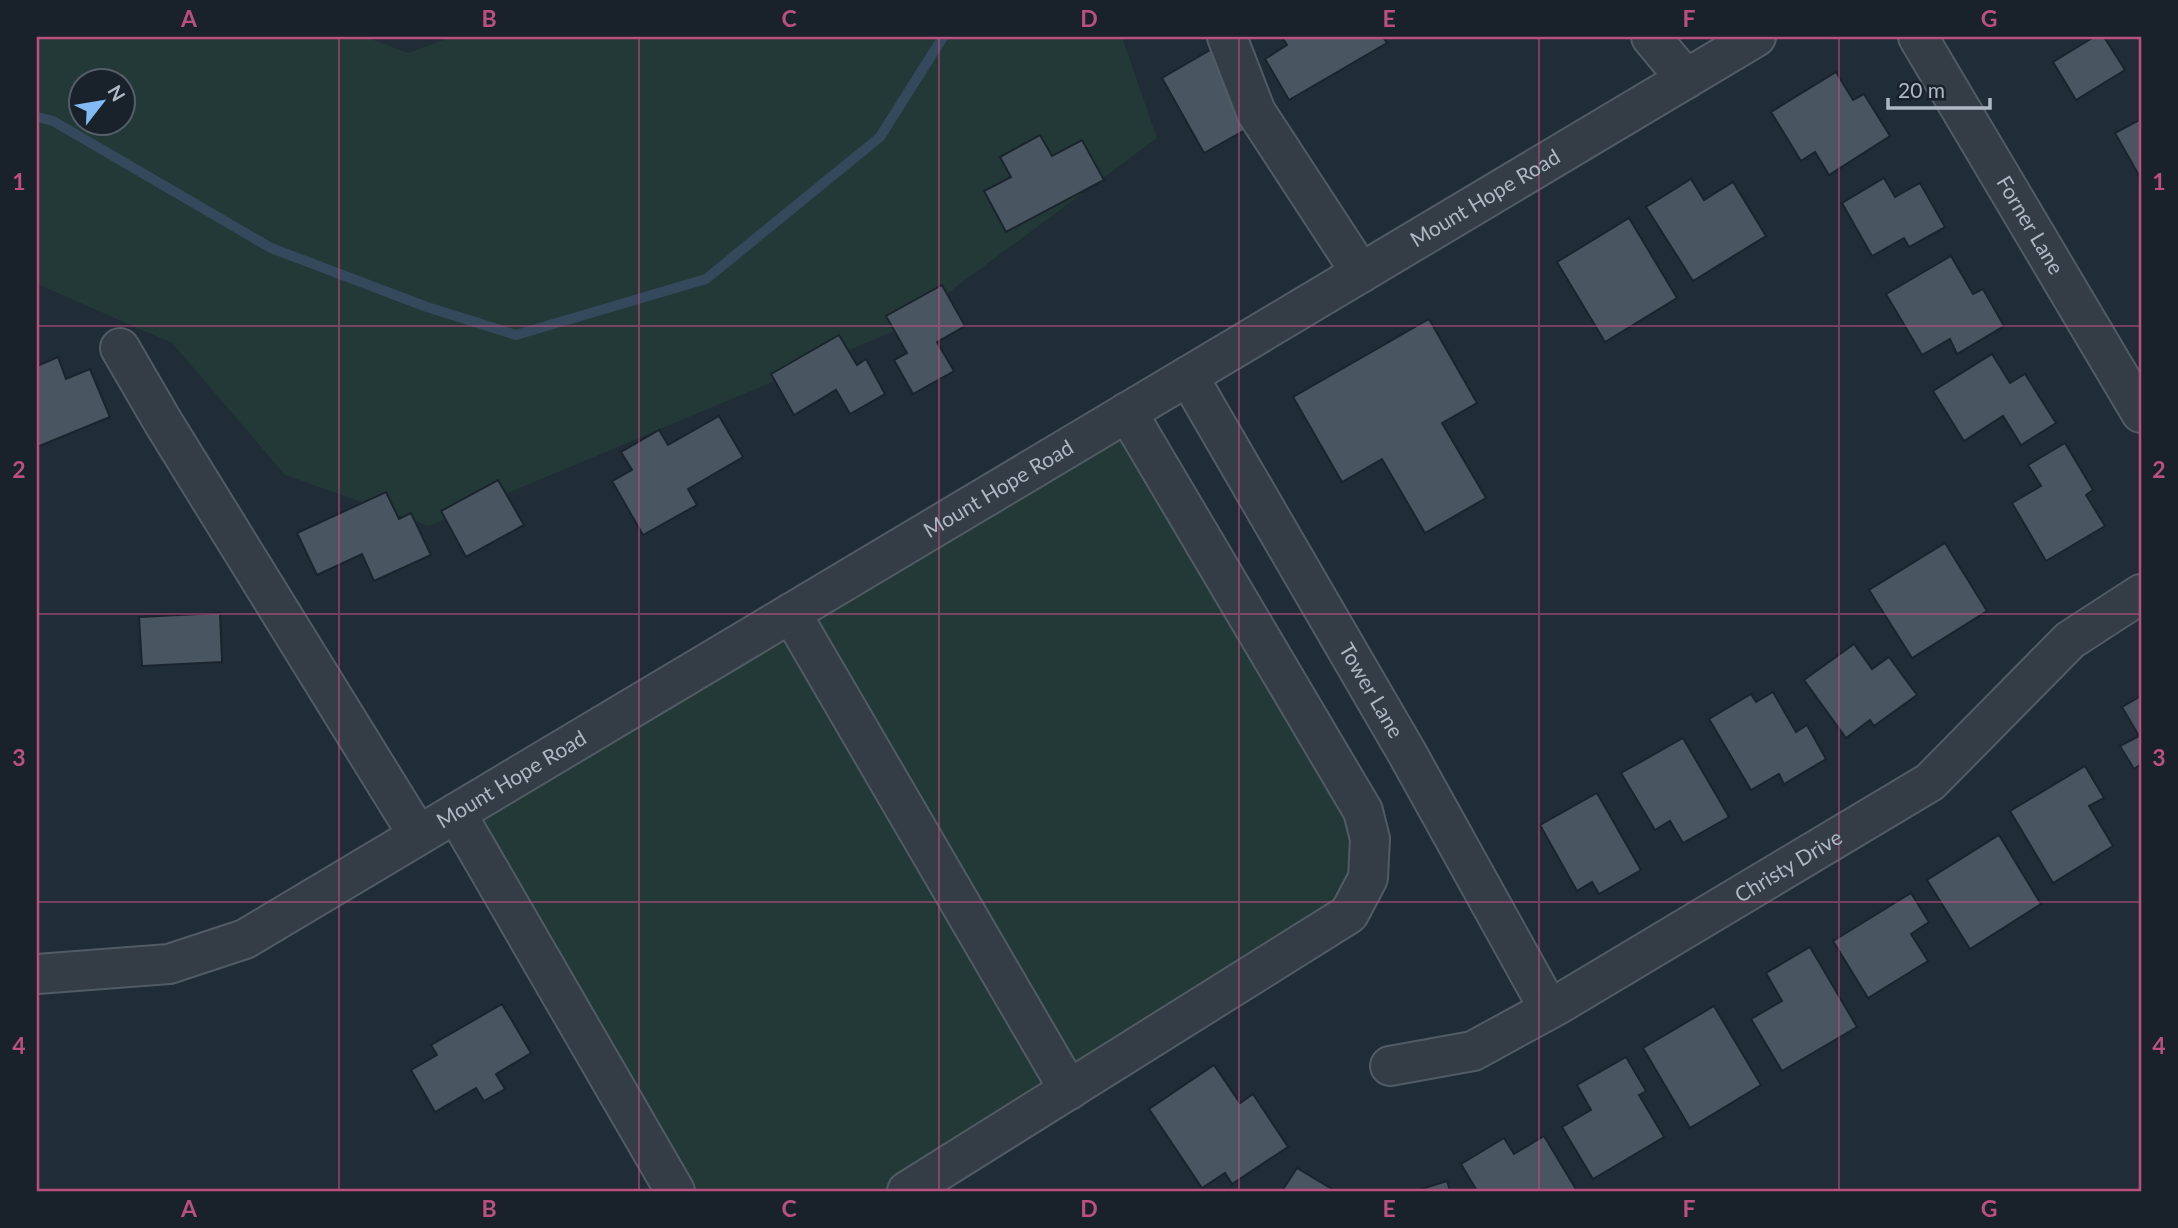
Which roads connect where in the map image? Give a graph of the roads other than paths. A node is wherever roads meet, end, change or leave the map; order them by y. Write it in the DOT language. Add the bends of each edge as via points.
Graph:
graph roads {
  1 [pos="1227,37"];
  2 [pos="1651,37"];
  3 [pos="1756,37"];
  4 [pos="1918,37"];
  5 [pos="1686,79"];
  6 [pos="1361,273"];
  7 [pos="120,348"];
  8 [pos="1188,376"];
  9 [pos="1127,412"];
  10 [pos="2141,413"];
  11 [pos="2141,594"];
  12 [pos="791,613"];
  13 [pos="456,813"];
  14 [pos="418,835"];
  15 [pos="37,974"];
  16 [pos="1549,1009"];
  17 [pos="1390,1066"];
  18 [pos="1069,1090"];
  19 [pos="675,1191"];
  20 [pos="907,1191"];
  1 -- 6 [label="street" via="1256,112"];
  2 -- 5 [label="street"];
  3 -- 5 [label="street, Mount Hope Road"];
  4 -- 10 [label="street, Forner Lane"];
  5 -- 6 [label="street, Mount Hope Road"];
  6 -- 8 [label="street, Mount Hope Road"];
  7 -- 14 [label="street"];
  8 -- 9 [label="street, Mount Hope Road"];
  8 -- 16 [label="street, Tower Lane"];
  9 -- 12 [label="street, Mount Hope Road"];
  9 -- 18 [label="street" via="1363,811 1370,839 1368,878 1349,914"];
  11 -- 16 [label="street, Christy Drive" via="2070,640 1930,782"];
  12 -- 13 [label="street, Mount Hope Road"];
  12 -- 18 [label="street"];
  13 -- 14 [label="street, Mount Hope Road"];
  13 -- 19 [label="street"];
  14 -- 15 [label="street, Mount Hope Road" via="245,939 169,964"];
  16 -- 17 [label="street, Christy Drive" via="1473,1051"];
  18 -- 20 [label="street"];
}
